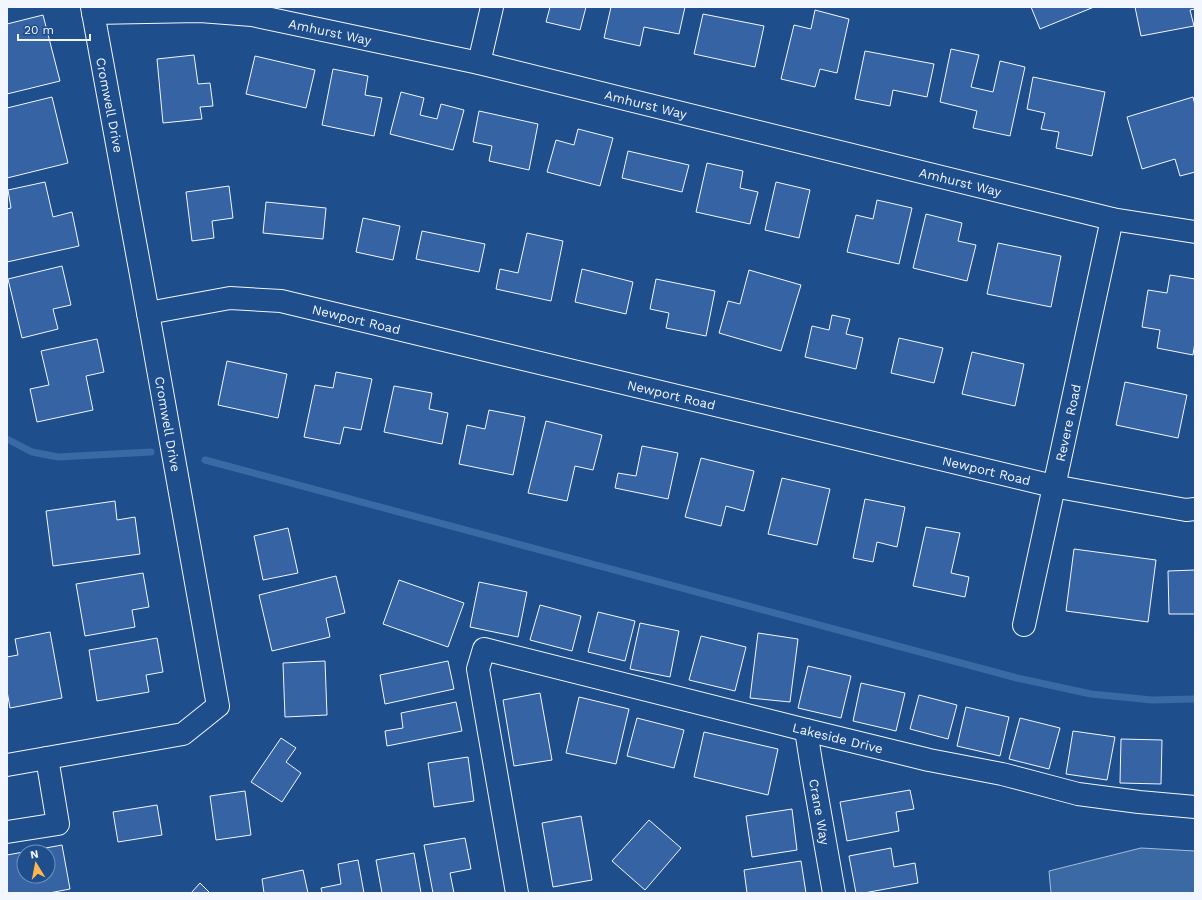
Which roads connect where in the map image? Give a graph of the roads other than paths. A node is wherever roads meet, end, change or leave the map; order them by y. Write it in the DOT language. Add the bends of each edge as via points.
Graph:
graph roads {
  1 [pos="492,7"];
  2 [pos="92,10"];
  3 [pos="479,63"];
  4 [pos="1112,219"];
  5 [pos="1195,232"];
  6 [pos="148,313"];
  7 [pos="1053,486"];
  8 [pos="1195,509"];
  9 [pos="1024,625"];
  10 [pos="806,730"];
  11 [pos="47,758"];
  12 [pos="7,764"];
  13 [pos="1195,807"];
  14 [pos="7,832"];
  15 [pos="517,893"];
  16 [pos="834,893"];
  1 -- 3 [label="street"];
  2 -- 3 [label="street, Amhurst Way" via="200,11 252,15"];
  2 -- 6 [label="street, Cromwell Drive"];
  3 -- 4 [label="street, Amhurst Way"];
  4 -- 5 [label="street, Amhurst Way"];
  4 -- 7 [label="street, Revere Road"];
  6 -- 7 [label="street, Newport Road" via="230,298 281,301"];
  6 -- 11 [label="street, Cromwell Drive" via="218,706 183,734"];
  7 -- 8 [label="street, Newport Road" via="1186,510"];
  7 -- 9 [label="street, Revere Road"];
  10 -- 13 [label="street, Lakeside Drive" via="929,760 1002,774 1078,794"];
  10 -- 15 [label="street, Lakeside Drive" via="484,649 478,669"];
  10 -- 16 [label="street, Crane Way"];
  11 -- 12 [label="street"];
  11 -- 14 [label="street" via="58,824"];
}
